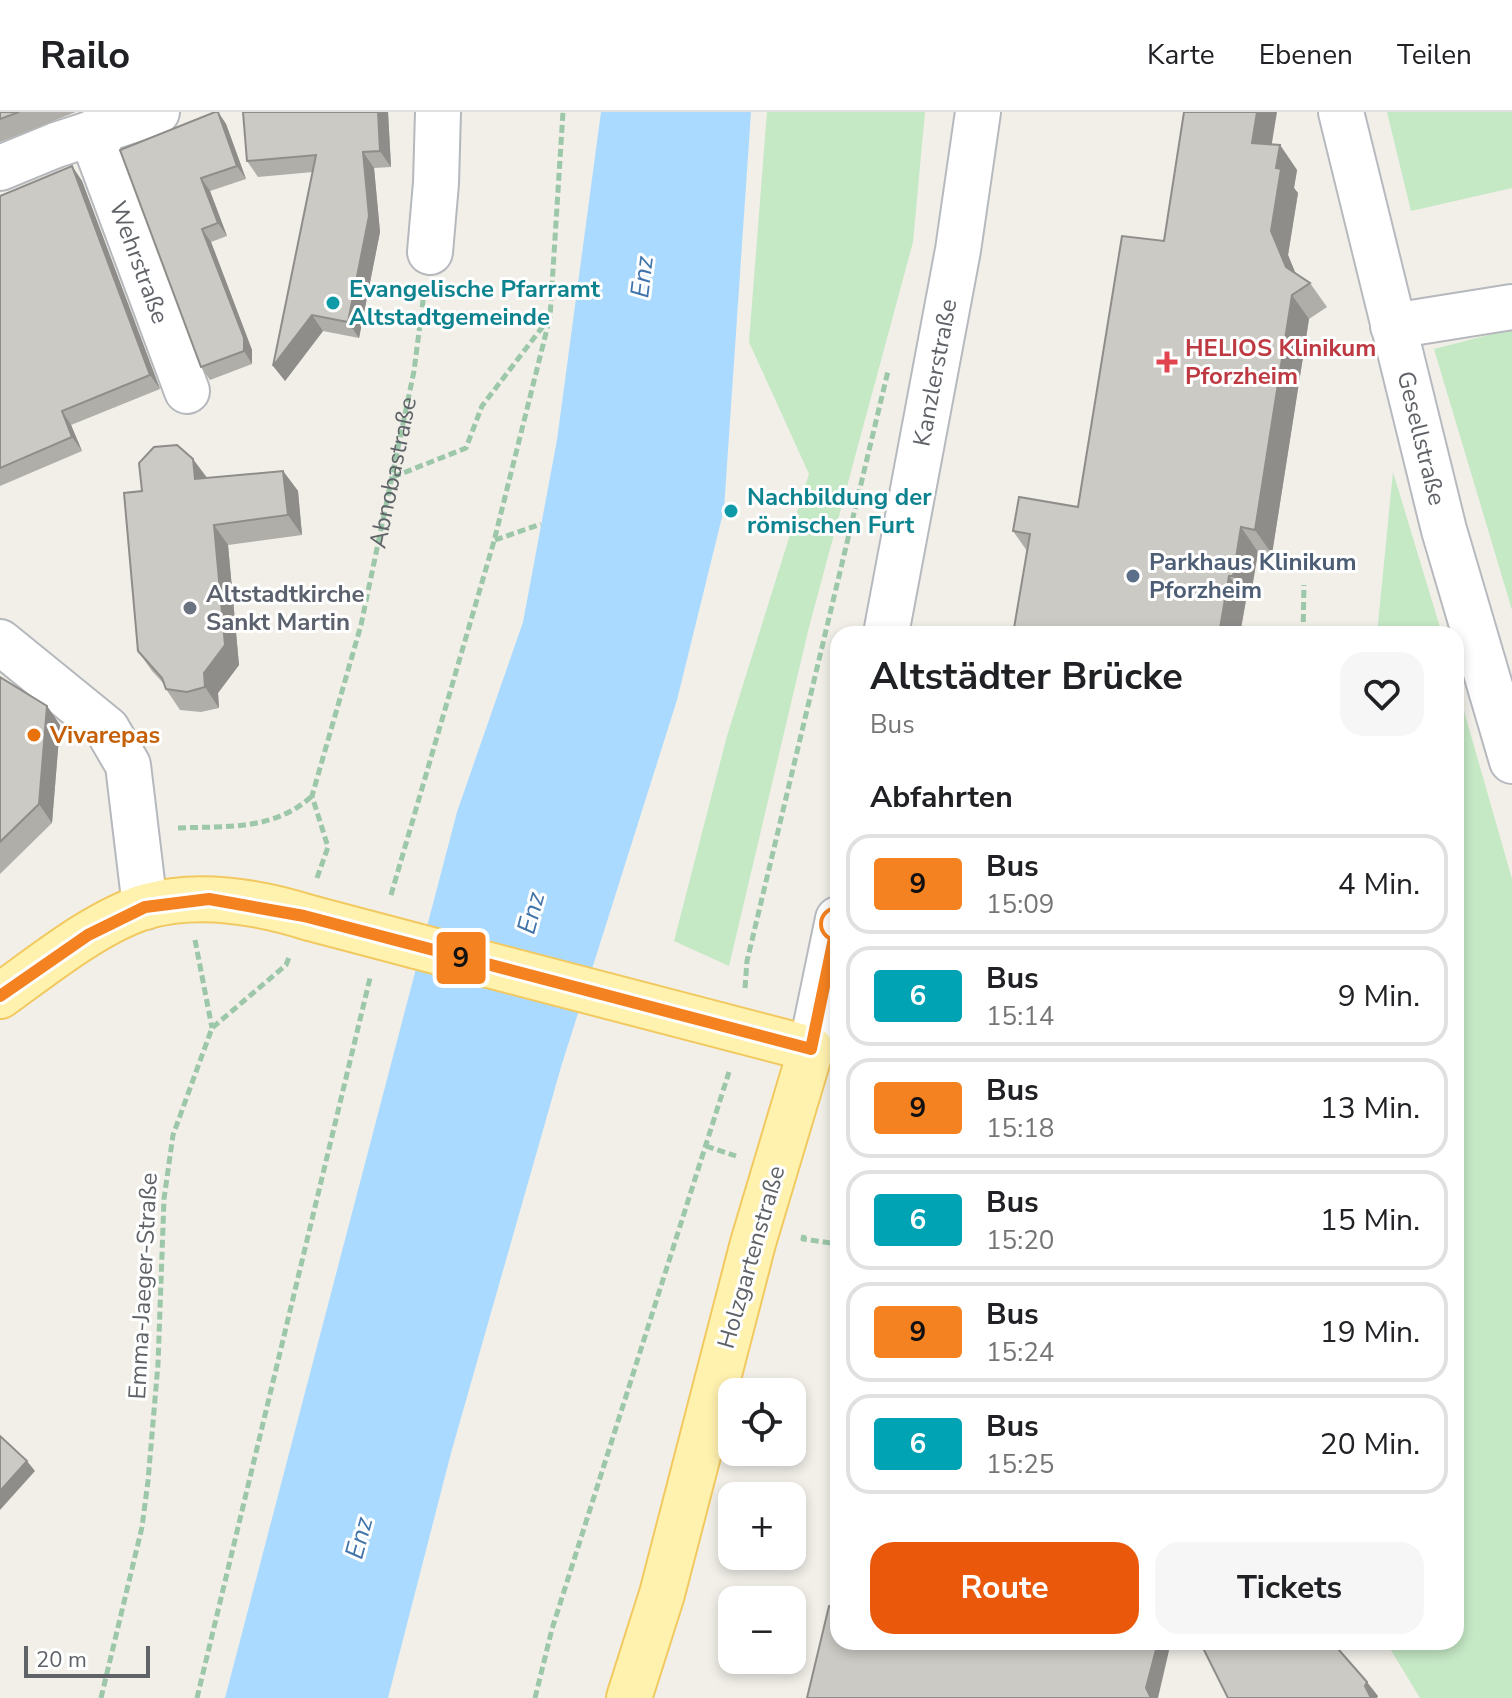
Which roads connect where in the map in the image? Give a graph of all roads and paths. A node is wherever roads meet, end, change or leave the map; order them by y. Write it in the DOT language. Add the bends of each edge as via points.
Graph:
graph roads {
  1 [pos="157,112"];
  2 [pos="438,112"];
  3 [pos="563,112"];
  4 [pos="978,112"];
  5 [pos="1341,112"];
  6 [pos="91,133"];
  7 [pos="0,168"];
  8 [pos="430,252"];
  9 [pos="1512,307"];
  10 [pos="550,317"];
  11 [pos="1393,326"];
  12 [pos="891,361"];
  13 [pos="187,391"];
  14 [pos="393,477"];
  15 [pos="541,524"];
  16 [pos="494,541"];
  17 [pos="1304,585"];
  18 [pos="888,626"];
  19 [pos="1303,626"];
  20 [pos="0,642"];
  21 [pos="1512,761"];
  22 [pos="312,796"];
  23 [pos="390,899"];
  24 [pos="165,903"];
  25 [pos="307,917"];
  26 [pos="830,958"];
  27 [pos="372,973"];
  28 [pos="0,996"];
  29 [pos="212,1028"];
  30 [pos="732,1029"];
  31 [pos="811,1049"];
  32 [pos="825,1243"];
  33 [pos="830,1243"];
  34 [pos="101,1698"];
  35 [pos="197,1698"];
  36 [pos="535,1698"];
  37 [pos="629,1698"];
  1 -- 6 [label="street"];
  2 -- 8 [label="street"];
  3 -- 10 [label="path"];
  4 -- 18 [label="street, Kanzlerstraße" via="958,250"];
  5 -- 11 [label="street, Gesellstraße"];
  6 -- 7 [label="street"];
  6 -- 13 [label="street, Wehrstraße"];
  8 -- 14 [label="path, Abnobastraße"];
  9 -- 11 [label="street"];
  10 -- 14 [label="path" via="482,406 466,448"];
  10 -- 16 [label="path"];
  11 -- 21 [label="street, Gesellstraße" via="1444,530"];
  12 -- 30 [label="path"];
  14 -- 22 [label="path, Abnobastraße" via="361,625"];
  15 -- 16 [label="path"];
  16 -- 23 [label="path"];
  17 -- 19 [label="path"];
  20 -- 24 [label="street" via="107,729 128,765"];
  22 -- 24 [label="path" via="281,818 260,824 177,828"];
  22 -- 25 [label="path" via="328,847"];
  24 -- 25 [label="main road" via="234,902"];
  24 -- 28 [label="main road" via="88,935"];
  24 -- 29 [label="path"];
  25 -- 29 [label="path, Emma-Jaeger-Straße" via="286,965"];
  25 -- 30 [label="main road, bridge"];
  26 -- 31 [label="street"];
  27 -- 35 [label="path"];
  29 -- 34 [label="path, Emma-Jaeger-Straße" via="186,1091 166,1169 148,1481"];
  30 -- 31 [label="main road"];
  30 -- 36 [label="path"];
  31 -- 37 [label="main road, Holzgartenstraße"];
  32 -- 33 [label="path"];
}
